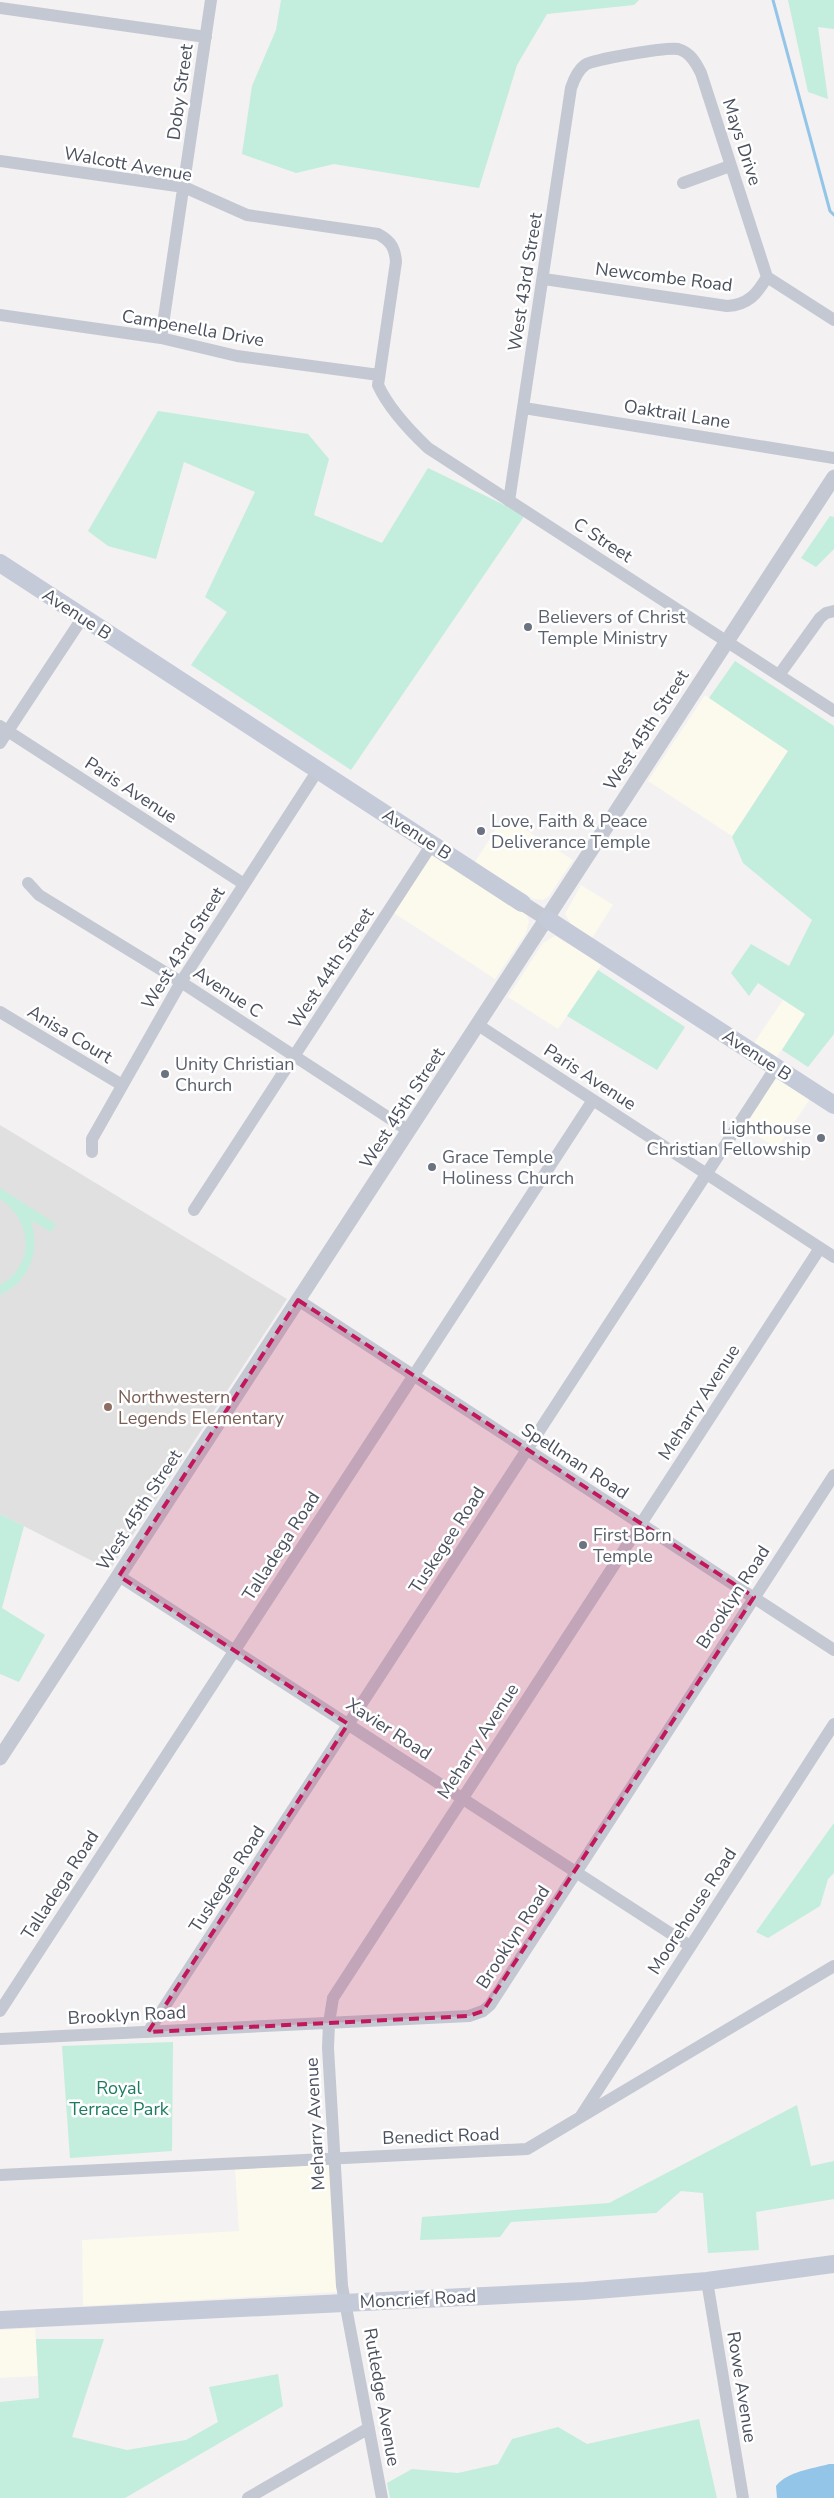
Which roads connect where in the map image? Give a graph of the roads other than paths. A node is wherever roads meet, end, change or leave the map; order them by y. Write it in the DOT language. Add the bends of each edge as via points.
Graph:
graph roads {
  1 [pos="211,0"];
  2 [pos="0,8"];
  3 [pos="206,38"];
  4 [pos="579,71"];
  5 [pos="0,161"];
  6 [pos="730,166"];
  7 [pos="683,183"];
  8 [pos="184,187"];
  9 [pos="767,277"];
  10 [pos="544,279"];
  11 [pos="0,315"];
  12 [pos="834,320"];
  13 [pos="161,338"];
  14 [pos="379,375"];
  15 [pos="524,408"];
  16 [pos="829,456"];
  17 [pos="834,477"];
  18 [pos="510,501"];
  19 [pos="0,563"];
  20 [pos="834,611"];
  21 [pos="83,617"];
  22 [pos="727,640"];
  23 [pos="779,675"];
  24 [pos="834,711"];
  25 [pos="4,728"];
  26 [pos="0,743"];
  27 [pos="318,770"];
  28 [pos="432,844"];
  29 [pos="28,883"];
  30 [pos="244,884"];
  31 [pos="522,902"];
  32 [pos="547,919"];
  33 [pos="180,982"];
  34 [pos="0,1012"];
  35 [pos="478,1025"];
  36 [pos="294,1057"];
  37 [pos="776,1067"];
  38 [pos="122,1085"];
  39 [pos="593,1100"];
  40 [pos="834,1105"];
  41 [pos="409,1132"];
  42 [pos="92,1152"];
  43 [pos="707,1174"];
  44 [pos="194,1210"];
  45 [pos="820,1248"];
  46 [pos="834,1257"];
  47 [pos="298,1300"];
  48 [pos="412,1376"];
  49 [pos="527,1449"];
  50 [pos="834,1474"];
  51 [pos="640,1524"];
  52 [pos="119,1576"];
  53 [pos="754,1597"];
  54 [pos="234,1650"];
  55 [pos="834,1650"];
  56 [pos="348,1724"];
  57 [pos="834,1724"];
  58 [pos="0,1758"];
  59 [pos="462,1798"];
  60 [pos="576,1873"];
  61 [pos="690,1946"];
  62 [pos="834,1966"];
  63 [pos="0,2011"];
  64 [pos="329,2023"];
  65 [pos="148,2032"];
  66 [pos="0,2039"];
  67 [pos="580,2118"];
  68 [pos="335,2158"];
  69 [pos="0,2175"];
  70 [pos="834,2264"];
  71 [pos="707,2281"];
  72 [pos="346,2303"];
  73 [pos="0,2320"];
  74 [pos="369,2428"];
  75 [pos="248,2498"];
  76 [pos="382,2498"];
  77 [pos="744,2498"];
  1 -- 3 [label="street, Doby Street"];
  2 -- 3 [label="street"];
  3 -- 8 [label="street, Doby Street"];
  4 -- 6 [label="street, Mays Drive" via="591,62 666,48 688,53 702,74"];
  4 -- 10 [label="street, West 43rd Street" via="571,88"];
  5 -- 8 [label="street, Walcott Avenue"];
  6 -- 7 [label="street"];
  6 -- 9 [label="street, Mays Drive"];
  8 -- 13 [label="street, Doby Street"];
  8 -- 14 [label="street, Walcott Avenue" via="247,215 378,234 392,244 396,262"];
  9 -- 10 [label="street, Newcombe Road" via="758,293 735,306"];
  9 -- 12 [label="street"];
  10 -- 15 [label="street, West 43rd Street"];
  11 -- 13 [label="street, Campenella Drive"];
  13 -- 14 [label="street, Campenella Drive" via="237,356"];
  14 -- 18 [label="street, C Street" via="378,385 383,396 423,443"];
  15 -- 16 [label="street, Oaktrail Lane"];
  15 -- 18 [label="street, West 43rd Street"];
  17 -- 22 [label="street, West 45th Street"];
  18 -- 22 [label="street, C Street"];
  19 -- 21 [label="main road, Avenue B"];
  20 -- 23 [label="street" via="820,618"];
  21 -- 25 [label="street"];
  21 -- 27 [label="main road, Avenue B"];
  22 -- 23 [label="street, C Street"];
  22 -- 32 [label="street, West 45th Street"];
  23 -- 24 [label="street, C Street"];
  25 -- 26 [label="street"];
  25 -- 30 [label="street, Paris Avenue"];
  27 -- 28 [label="main road, Avenue B"];
  27 -- 30 [label="street, West 43rd Street"];
  28 -- 31 [label="main road, Avenue B"];
  28 -- 36 [label="street, West 44th Street"];
  29 -- 33 [label="street, Avenue C" via="39,896"];
  30 -- 33 [label="street, West 43rd Street"];
  31 -- 32 [label="street, Avenue B"];
  32 -- 35 [label="street, West 45th Street"];
  32 -- 37 [label="main road, Avenue B"];
  33 -- 36 [label="street, Avenue C"];
  33 -- 38 [label="street, West 43rd Street"];
  34 -- 38 [label="street, Anisa Court"];
  35 -- 39 [label="street, Paris Avenue"];
  35 -- 41 [label="street, West 45th Street"];
  36 -- 41 [label="street, Avenue C"];
  36 -- 44 [label="street, West 44th Street"];
  37 -- 40 [label="main road, Avenue B"];
  37 -- 43 [label="street, Tuskegee Road"];
  38 -- 42 [label="street, West 43rd Street" via="92,1139"];
  39 -- 43 [label="street, Paris Avenue"];
  39 -- 48 [label="street, Talladega Road"];
  41 -- 47 [label="street, West 45th Street"];
  43 -- 45 [label="street, Paris Avenue"];
  43 -- 49 [label="street, Tuskegee Road"];
  45 -- 46 [label="street, Paris Avenue"];
  45 -- 51 [label="street, Meharry Avenue"];
  47 -- 48 [label="street, Spellman Road"];
  47 -- 52 [label="street, West 45th Street"];
  48 -- 49 [label="street, Spellman Road"];
  48 -- 54 [label="street, Talladega Road"];
  49 -- 51 [label="street, Spellman Road"];
  49 -- 56 [label="street, Tuskegee Road"];
  50 -- 53 [label="street, Brooklyn Road"];
  51 -- 53 [label="street, Spellman Road"];
  51 -- 59 [label="street, Meharry Avenue"];
  52 -- 54 [label="street, Xavier Road"];
  52 -- 58 [label="street, West 45th Street"];
  53 -- 55 [label="street, Spellman Road"];
  53 -- 60 [label="street, Brooklyn Road"];
  54 -- 56 [label="street, Xavier Road"];
  54 -- 63 [label="street, Talladega Road"];
  56 -- 59 [label="street, Xavier Road"];
  56 -- 65 [label="street, Tuskegee Road"];
  57 -- 61 [label="street, Moorehouse Road"];
  59 -- 60 [label="street, Xavier Road"];
  59 -- 64 [label="street, Meharry Avenue" via="338,1989"];
  60 -- 61 [label="street, Xavier Road"];
  60 -- 64 [label="street, Brooklyn Road" via="484,2011 469,2016"];
  61 -- 67 [label="street, Moorehouse Road"];
  62 -- 67 [label="street, Benedict Road"];
  64 -- 65 [label="street, Brooklyn Road"];
  64 -- 68 [label="street, Meharry Avenue"];
  65 -- 66 [label="street, Brooklyn Road"];
  67 -- 68 [label="street, Benedict Road" via="535,2146 520,2150"];
  68 -- 69 [label="street, Benedict Road"];
  68 -- 72 [label="street, Meharry Avenue" via="342,2286"];
  70 -- 71 [label="main road, Moncrief Road"];
  71 -- 72 [label="main road, Moncrief Road"];
  71 -- 77 [label="street, Rowe Avenue"];
  72 -- 73 [label="main road, Moncrief Road"];
  72 -- 74 [label="street, Rutledge Avenue"];
  74 -- 75 [label="street"];
  74 -- 76 [label="street, Rutledge Avenue"];
}
